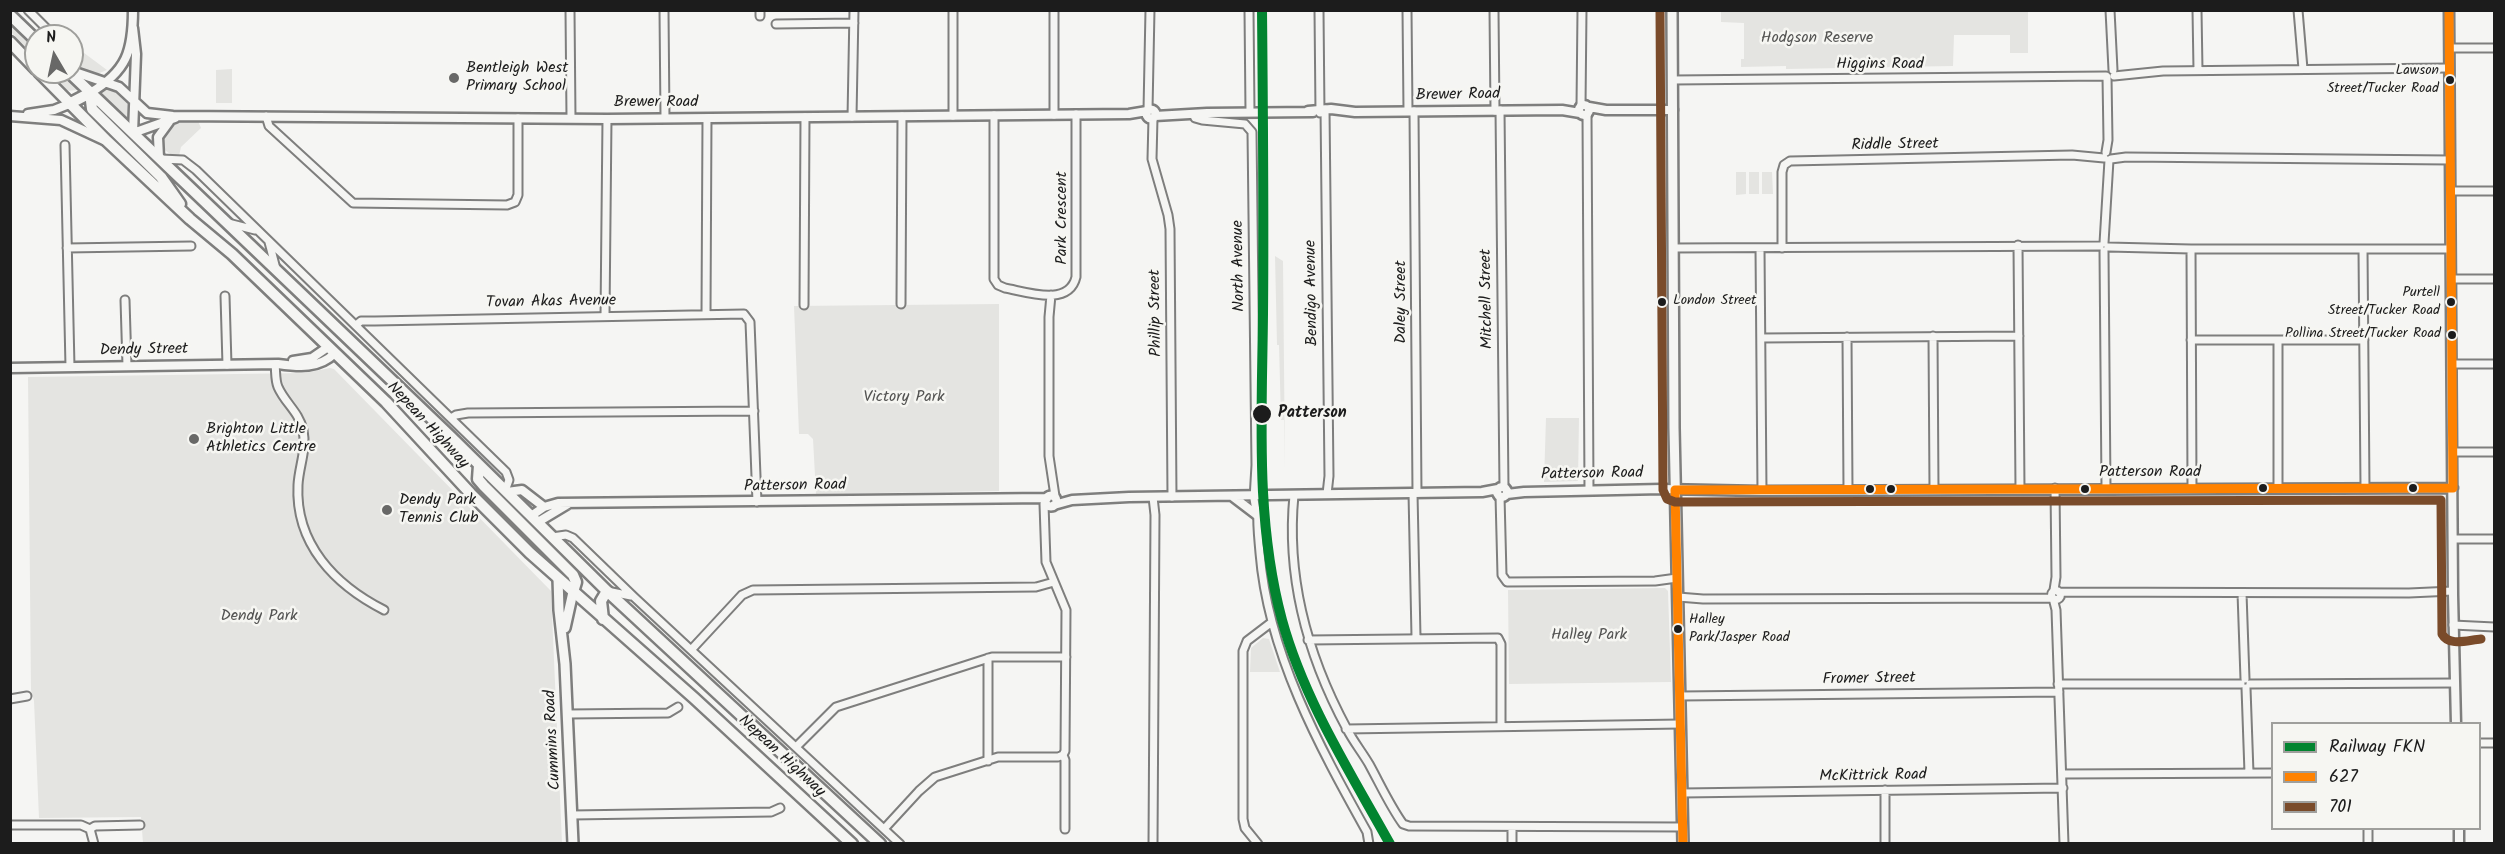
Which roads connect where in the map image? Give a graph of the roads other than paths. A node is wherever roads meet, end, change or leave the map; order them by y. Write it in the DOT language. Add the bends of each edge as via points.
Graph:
graph roads {
  1 [pos="28,10"];
  2 [pos="133,10"];
  3 [pos="570,10"];
  4 [pos="664,10"];
  5 [pos="854,10"];
  6 [pos="953,10"];
  7 [pos="1054,10"];
  8 [pos="1150,10"];
  9 [pos="1249,10"];
  10 [pos="1319,10"];
  11 [pos="1407,10"];
  12 [pos="1494,10"];
  13 [pos="1582,10"];
  14 [pos="1672,10"];
  15 [pos="2110,10"];
  16 [pos="2197,10"];
  17 [pos="2298,10"];
  18 [pos="2448,10"];
  19 [pos="10,15"];
  20 [pos="854,23"];
  21 [pos="42,24"];
  22 [pos="776,24"];
  23 [pos="24,28"];
  24 [pos="133,28"];
  25 [pos="10,42"];
  26 [pos="2449,48"];
  27 [pos="2494,48"];
  28 [pos="24,57"];
  29 [pos="2449,68"];
  30 [pos="2303,69"];
  31 [pos="2198,70"];
  32 [pos="2110,73"];
  33 [pos="84,75"];
  34 [pos="1673,80"];
  35 [pos="106,81"];
  36 [pos="50,84"];
  37 [pos="82,84"];
  38 [pos="90,93"];
  39 [pos="135,102"];
  40 [pos="71,107"];
  41 [pos="1498,110"];
  42 [pos="1584,110"];
  43 [pos="1673,110"];
  44 [pos="1323,111"];
  45 [pos="1411,111"];
  46 [pos="1250,112"];
  47 [pos="1076,114"];
  48 [pos="1151,114"];
  49 [pos="1193,114"];
  50 [pos="994,115"];
  51 [pos="1054,115"];
  52 [pos="10,116"];
  53 [pos="22,116"];
  54 [pos="184,116"];
  55 [pos="270,116"];
  56 [pos="902,116"];
  57 [pos="953,116"];
  58 [pos="805,117"];
  59 [pos="852,117"];
  60 [pos="51,118"];
  61 [pos="518,118"];
  62 [pos="571,118"];
  63 [pos="607,118"];
  64 [pos="665,118"];
  65 [pos="707,118"];
  66 [pos="171,119"];
  67 [pos="133,133"];
  68 [pos="120,138"];
  69 [pos="107,142"];
  70 [pos="65,145"];
  71 [pos="2108,156"];
  72 [pos="2450,159"];
  73 [pos="157,162"];
  74 [pos="2451,191"];
  75 [pos="2494,191"];
  76 [pos="188,217"];
  77 [pos="225,222"];
  78 [pos="263,235"];
  79 [pos="2018,245"];
  80 [pos="191,246"];
  81 [pos="2104,247"];
  82 [pos="67,248"];
  83 [pos="1673,248"];
  84 [pos="1760,248"];
  85 [pos="1782,248"];
  86 [pos="2191,249"];
  87 [pos="2363,249"];
  88 [pos="2451,249"];
  89 [pos="277,271"];
  90 [pos="2452,279"];
  91 [pos="2494,279"];
  92 [pos="1049,295"];
  93 [pos="225,296"];
  94 [pos="125,300"];
  95 [pos="309,302"];
  96 [pos="901,304"];
  97 [pos="804,305"];
  98 [pos="706,314"];
  99 [pos="605,316"];
  100 [pos="302,320"];
  101 [pos="356,325"];
  102 [pos="344,336"];
  103 [pos="1933,336"];
  104 [pos="2019,336"];
  105 [pos="1847,337"];
  106 [pos="1762,338"];
  107 [pos="2191,340"];
  108 [pos="2278,340"];
  109 [pos="2364,340"];
  110 [pos="332,350"];
  111 [pos="362,353"];
  112 [pos="387,355"];
  113 [pos="277,364"];
  114 [pos="2453,364"];
  115 [pos="2494,364"];
  116 [pos="227,365"];
  117 [pos="127,366"];
  118 [pos="70,367"];
  119 [pos="10,368"];
  120 [pos="363,380"];
  121 [pos="754,411"];
  122 [pos="451,418"];
  123 [pos="459,425"];
  124 [pos="2453,452"];
  125 [pos="2494,452"];
  126 [pos="466,454"];
  127 [pos="479,465"];
  128 [pos="2055,488"];
  129 [pos="2106,488"];
  130 [pos="2192,488"];
  131 [pos="2278,488"];
  132 [pos="2365,488"];
  133 [pos="2453,488"];
  134 [pos="1934,489"];
  135 [pos="2020,489"];
  136 [pos="1589,490"];
  137 [pos="1675,490"];
  138 [pos="1848,490"];
  139 [pos="1762,491"];
  140 [pos="506,492"];
  141 [pos="1502,492"];
  142 [pos="1415,493"];
  143 [pos="1329,494"];
  144 [pos="1256,495"];
  145 [pos="1292,495"];
  146 [pos="1232,496"];
  147 [pos="1155,497"];
  148 [pos="1172,497"];
  149 [pos="757,502"];
  150 [pos="1049,503"];
  151 [pos="568,504"];
  152 [pos="544,507"];
  153 [pos="1257,516"];
  154 [pos="534,519"];
  155 [pos="524,526"];
  156 [pos="511,534"];
  157 [pos="552,537"];
  158 [pos="2453,539"];
  159 [pos="2494,539"];
  160 [pos="558,578"];
  161 [pos="1052,579"];
  162 [pos="1677,581"];
  163 [pos="607,591"];
  164 [pos="573,592"];
  165 [pos="2242,593"];
  166 [pos="2453,593"];
  167 [pos="2056,595"];
  168 [pos="634,597"];
  169 [pos="1678,599"];
  170 [pos="384,610"];
  171 [pos="603,619"];
  172 [pos="1273,625"];
  173 [pos="2453,627"];
  174 [pos="2494,627"];
  175 [pos="564,636"];
  176 [pos="1416,637"];
  177 [pos="1308,640"];
  178 [pos="691,650"];
  179 [pos="1066,657"];
  180 [pos="988,658"];
  181 [pos="2455,683"];
  182 [pos="2245,684"];
  183 [pos="2058,688"];
  184 [pos="27,696"];
  185 [pos="1681,696"];
  186 [pos="10,699"];
  187 [pos="678,707"];
  188 [pos="568,714"];
  189 [pos="760,714"];
  190 [pos="2456,722"];
  191 [pos="1681,724"];
  192 [pos="1501,726"];
  193 [pos="1346,729"];
  194 [pos="768,741"];
  195 [pos="796,747"];
  196 [pos="1063,755"];
  197 [pos="988,761"];
  198 [pos="821,771"];
  199 [pos="2249,773"];
  200 [pos="2271,773"];
  201 [pos="804,774"];
  202 [pos="2063,774"];
  203 [pos="791,787"];
  204 [pos="2063,788"];
  205 [pos="1885,790"];
  206 [pos="1682,793"];
  207 [pos="780,808"];
  208 [pos="572,815"];
  209 [pos="10,825"];
  210 [pos="140,825"];
  211 [pos="1512,827"];
  212 [pos="1683,827"];
  213 [pos="90,829"];
  214 [pos="884,829"];
  215 [pos="1065,829"];
  216 [pos="897,842"];
  217 [pos="94,843"];
  218 [pos="573,843"];
  219 [pos="852,843"];
  220 [pos="880,843"];
  221 [pos="1153,843"];
  222 [pos="1258,843"];
  223 [pos="1368,843"];
  224 [pos="1512,843"];
  225 [pos="1683,843"];
  226 [pos="1885,843"];
  227 [pos="2064,843"];
  1 -- 21 [label="street"];
  2 -- 24 [label="street"];
  3 -- 62 [label="street"];
  4 -- 64 [label="street"];
  5 -- 20 [label="street"];
  6 -- 57 [label="street"];
  7 -- 51 [label="street"];
  8 -- 48 [label="street, Phillip Street"];
  9 -- 46 [label="street"];
  10 -- 44 [label="street, Bendigo Avenue"];
  11 -- 45 [label="street, Daley Street"];
  12 -- 41 [label="street, Mitchell Street"];
  13 -- 42 [label="street"];
  14 -- 34 [label="main road"];
  15 -- 32 [label="street"];
  16 -- 31 [label="street"];
  17 -- 30 [label="street"];
  18 -- 26 [label="street"];
  19 -- 23 [label="highway"];
  20 -- 22 [label="street"];
  20 -- 59 [label="street"];
  24 -- 35 [label="street" via="126,60"];
  24 -- 39 [label="street"];
  25 -- 28 [label="highway, Nepean Highway"];
  26 -- 27 [label="street"];
  26 -- 29 [label="street"];
  29 -- 30 [label="street, Higgins Road"];
  29 -- 72 [label="street"];
  30 -- 31 [label="street, Higgins Road"];
  31 -- 32 [label="street, Higgins Road"];
  32 -- 34 [label="street, Higgins Road"];
  32 -- 71 [label="street"];
  33 -- 35 [label="street, Brewer Road"];
  34 -- 43 [label="main road"];
  35 -- 38 [label="street"];
  35 -- 39 [label="street, Brewer Road" via="124,90"];
  36 -- 40 [label="highway, Nepean Highway"];
  37 -- 38 [label="highway, Nepean Highway"];
  38 -- 40 [label="highway"];
  38 -- 67 [label="highway, Nepean Highway"];
  38 -- 68 [label="highway" via="91,109"];
  39 -- 54 [label="street, Brewer Road" via="149,114"];
  39 -- 67 [label="street"];
  40 -- 53 [label="street"];
  40 -- 60 [label="street" via="62,118"];
  40 -- 69 [label="highway, Nepean Highway"];
  41 -- 42 [label="street, Brewer Road"];
  41 -- 45 [label="street, Brewer Road"];
  41 -- 141 [label="street, Mitchell Street"];
  42 -- 43 [label="street, Brewer Road"];
  42 -- 136 [label="street"];
  43 -- 83 [label="main road"];
  44 -- 45 [label="street, Brewer Road"];
  44 -- 46 [label="street, Brewer Road"];
  44 -- 143 [label="street, Bendigo Avenue"];
  45 -- 142 [label="street, Daley Street"];
  46 -- 49 [label="street, Brewer Road"];
  47 -- 48 [label="street, Brewer Road"];
  47 -- 51 [label="street, Brewer Road"];
  47 -- 92 [label="street, Park Crescent" via="1076,277 1065,293"];
  48 -- 49 [label="street, Brewer Road"];
  48 -- 148 [label="street, Phillip Street" via="1152,159 1169,219"];
  49 -- 144 [label="street, North Avenue" via="1202,120 1245,124 1252,132"];
  50 -- 51 [label="street, Brewer Road"];
  50 -- 57 [label="street, Brewer Road"];
  50 -- 92 [label="street" via="993,275 1002,288"];
  52 -- 53 [label="street"];
  53 -- 60 [label="street"];
  54 -- 55 [label="street, Brewer Road"];
  54 -- 66 [label="street, Brewer Road"];
  55 -- 61 [label="street, Brewer Road"];
  55 -- 61 [label="street" via="274,130 353,203 507,205 515,202 518,195"];
  56 -- 57 [label="street, Brewer Road"];
  56 -- 59 [label="street, Brewer Road"];
  56 -- 96 [label="street"];
  58 -- 59 [label="street, Brewer Road"];
  58 -- 65 [label="street, Brewer Road"];
  58 -- 97 [label="street"];
  60 -- 69 [label="street"];
  61 -- 62 [label="street, Brewer Road"];
  62 -- 63 [label="street, Brewer Road"];
  63 -- 64 [label="street, Brewer Road"];
  63 -- 99 [label="street"];
  64 -- 65 [label="street, Brewer Road"];
  65 -- 98 [label="street"];
  66 -- 67 [label="street, Brewer Road"];
  66 -- 73 [label="street" via="158,136"];
  67 -- 68 [label="highway"];
  67 -- 73 [label="highway, Nepean Highway"];
  68 -- 69 [label="highway"];
  68 -- 73 [label="highway"];
  69 -- 76 [label="highway, Nepean Highway"];
  70 -- 82 [label="street"];
  71 -- 72 [label="street, Riddle Street"];
  71 -- 81 [label="street"];
  71 -- 85 [label="street, Riddle Street" via="1790,161 1782,172"];
  72 -- 74 [label="street"];
  73 -- 76 [label="highway"];
  73 -- 77 [label="highway, Nepean Highway"];
  73 -- 78 [label="street" via="189,163"];
  74 -- 75 [label="street"];
  74 -- 88 [label="street"];
  76 -- 100 [label="highway, Nepean Highway"];
  77 -- 78 [label="street"];
  77 -- 89 [label="highway, Nepean Highway"];
  78 -- 89 [label="street"];
  78 -- 101 [label="street"];
  79 -- 81 [label="street"];
  79 -- 85 [label="street"];
  79 -- 104 [label="street"];
  80 -- 82 [label="street"];
  81 -- 86 [label="street"];
  81 -- 129 [label="street"];
  82 -- 118 [label="street"];
  83 -- 84 [label="street"];
  83 -- 137 [label="main road"];
  84 -- 85 [label="street"];
  84 -- 106 [label="street"];
  86 -- 87 [label="street"];
  86 -- 107 [label="street"];
  87 -- 88 [label="street"];
  87 -- 109 [label="street"];
  88 -- 90 [label="street"];
  89 -- 95 [label="highway, Nepean Highway"];
  90 -- 91 [label="street"];
  90 -- 114 [label="street"];
  92 -- 150 [label="street"];
  93 -- 116 [label="street"];
  94 -- 117 [label="street"];
  95 -- 100 [label="highway"];
  95 -- 102 [label="highway, Nepean Highway"];
  98 -- 99 [label="street, Tovan Akas Avenue"];
  98 -- 121 [label="street, Tovan Akas Avenue" via="748,317"];
  99 -- 101 [label="street, Tovan Akas Avenue" via="361,321"];
  100 -- 110 [label="highway, Nepean Highway"];
  101 -- 112 [label="street"];
  102 -- 110 [label="highway"];
  102 -- 111 [label="highway, Nepean Highway"];
  103 -- 104 [label="street"];
  103 -- 105 [label="street"];
  103 -- 134 [label="street"];
  104 -- 135 [label="street"];
  105 -- 106 [label="street"];
  105 -- 138 [label="street"];
  106 -- 139 [label="street"];
  107 -- 108 [label="street"];
  107 -- 130 [label="street"];
  108 -- 109 [label="street"];
  108 -- 131 [label="street"];
  109 -- 132 [label="street"];
  110 -- 113 [label="street, Dendy Street" via="326,361 315,365"];
  110 -- 120 [label="highway, Nepean Highway"];
  111 -- 112 [label="street" via="373,350"];
  111 -- 120 [label="highway" via="357,364"];
  111 -- 126 [label="highway, Nepean Highway"];
  112 -- 122 [label="street"];
  113 -- 116 [label="street, Dendy Street"];
  113 -- 170 [label="street" via="277,384 296,412 303,433 298,491 308,537 329,572 351,591"];
  114 -- 115 [label="street"];
  114 -- 124 [label="street"];
  116 -- 117 [label="street, Dendy Street"];
  117 -- 118 [label="street, Dendy Street"];
  118 -- 119 [label="street, Dendy Street"];
  120 -- 156 [label="highway, Nepean Highway"];
  121 -- 122 [label="street" via="468,413"];
  121 -- 149 [label="street"];
  122 -- 123 [label="street"];
  123 -- 126 [label="street, Nepean Highway"];
  123 -- 140 [label="street" via="508,474"];
  124 -- 125 [label="street"];
  124 -- 133 [label="street"];
  126 -- 127 [label="highway, Nepean Highway"];
  127 -- 140 [label="highway, Nepean Highway"];
  127 -- 155 [label="highway" via="478,479"];
  128 -- 129 [label="street, Patterson Road"];
  128 -- 135 [label="street, Patterson Road"];
  128 -- 167 [label="street"];
  129 -- 130 [label="street, Patterson Road"];
  130 -- 131 [label="street, Patterson Road"];
  131 -- 132 [label="street, Patterson Road"];
  132 -- 133 [label="street, Patterson Road"];
  133 -- 158 [label="street"];
  134 -- 135 [label="street, Patterson Road"];
  134 -- 138 [label="street, Patterson Road"];
  136 -- 137 [label="street, Patterson Road"];
  136 -- 141 [label="street, Patterson Road"];
  137 -- 139 [label="street, Patterson Road"];
  137 -- 162 [label="main road"];
  138 -- 139 [label="street, Patterson Road"];
  140 -- 152 [label="street" via="522,490"];
  140 -- 154 [label="highway, Nepean Highway"];
  141 -- 142 [label="street, Patterson Road"];
  141 -- 162 [label="street, Mitchell Street" via="1502,574 1506,581"];
  142 -- 143 [label="street, Patterson Road"];
  142 -- 176 [label="street, Daley Street"];
  143 -- 145 [label="street, Patterson Road"];
  144 -- 145 [label="street, Patterson Road"];
  144 -- 146 [label="street, Patterson Road"];
  144 -- 153 [label="street, North Avenue"];
  145 -- 177 [label="street" via="1294,576"];
  146 -- 148 [label="street, Patterson Road"];
  146 -- 153 [label="street"];
  147 -- 148 [label="street, Patterson Road"];
  147 -- 150 [label="street, Patterson Road"];
  147 -- 221 [label="street"];
  149 -- 150 [label="street, Patterson Road" via="1022,499"];
  149 -- 151 [label="street, Patterson Road"];
  150 -- 161 [label="street" via="1046,562"];
  151 -- 152 [label="street, Patterson Road"];
  151 -- 154 [label="street"];
  152 -- 154 [label="street, Patterson Road"];
  153 -- 172 [label="street, North Avenue" via="1261,569"];
  154 -- 155 [label="highway"];
  154 -- 157 [label="highway, Nepean Highway"];
  155 -- 156 [label="highway"];
  155 -- 164 [label="highway" via="573,575"];
  156 -- 160 [label="highway, Nepean Highway"];
  157 -- 163 [label="highway, Nepean Highway"];
  157 -- 168 [label="street" via="572,537"];
  158 -- 159 [label="street"];
  158 -- 166 [label="street"];
  160 -- 164 [label="highway, Nepean Highway"];
  160 -- 175 [label="main road, Cummins Road"];
  161 -- 178 [label="street" via="1028,585 753,590 742,595"];
  161 -- 179 [label="street" via="1065,607"];
  162 -- 169 [label="main road"];
  163 -- 168 [label="street"];
  163 -- 171 [label="highway" via="601,601"];
  163 -- 194 [label="highway, Nepean Highway"];
  164 -- 171 [label="highway, Nepean Highway"];
  164 -- 175 [label="main road, Cummins Road"];
  165 -- 166 [label="street"];
  165 -- 167 [label="street"];
  165 -- 182 [label="street"];
  166 -- 173 [label="street"];
  167 -- 169 [label="street"];
  167 -- 183 [label="street"];
  168 -- 178 [label="street"];
  169 -- 185 [label="main road"];
  171 -- 203 [label="highway, Nepean Highway"];
  172 -- 222 [label="street" via="1253,636 1243,651 1242,814 1245,828"];
  172 -- 223 [label="street, North Avenue" via="1301,704 1367,832"];
  173 -- 174 [label="street"];
  173 -- 181 [label="street"];
  175 -- 188 [label="main road, Cummins Road"];
  176 -- 177 [label="street"];
  176 -- 192 [label="street" via="1499,639"];
  177 -- 193 [label="street"];
  178 -- 189 [label="street"];
  179 -- 180 [label="street"];
  179 -- 196 [label="street"];
  180 -- 195 [label="street" via="836,707"];
  180 -- 197 [label="street"];
  181 -- 182 [label="street, Fromer Street"];
  181 -- 190 [label="street"];
  182 -- 183 [label="street, Fromer Street"];
  182 -- 199 [label="street"];
  183 -- 185 [label="street, Fromer Street"];
  183 -- 202 [label="street"];
  184 -- 186 [label="street"];
  185 -- 191 [label="main road"];
  187 -- 188 [label="street" via="668,713"];
  188 -- 208 [label="main road, Cummins Road"];
  189 -- 194 [label="street, Nepean Highway"];
  189 -- 195 [label="street"];
  191 -- 192 [label="street"];
  191 -- 206 [label="main road"];
  192 -- 193 [label="street"];
  193 -- 211 [label="street" via="1403,824"];
  194 -- 201 [label="highway, Nepean Highway"];
  195 -- 198 [label="street"];
  196 -- 197 [label="street" via="1000,757"];
  196 -- 215 [label="street"];
  197 -- 214 [label="street" via="931,779"];
  198 -- 201 [label="street"];
  198 -- 214 [label="street"];
  199 -- 200 [label="street"];
  199 -- 202 [label="street"];
  201 -- 203 [label="highway"];
  201 -- 220 [label="highway, Nepean Highway"];
  202 -- 204 [label="street"];
  203 -- 219 [label="highway, Nepean Highway"];
  204 -- 205 [label="street, McKittrick Road"];
  204 -- 227 [label="street"];
  205 -- 206 [label="street, McKittrick Road"];
  205 -- 226 [label="street"];
  206 -- 212 [label="main road"];
  207 -- 208 [label="street" via="771,812"];
  208 -- 218 [label="main road, Cummins Road"];
  209 -- 213 [label="street" via="81,825"];
  210 -- 213 [label="street"];
  211 -- 212 [label="street"];
  211 -- 224 [label="street"];
  212 -- 225 [label="main road"];
  213 -- 217 [label="street"];
  214 -- 216 [label="street"];
}
